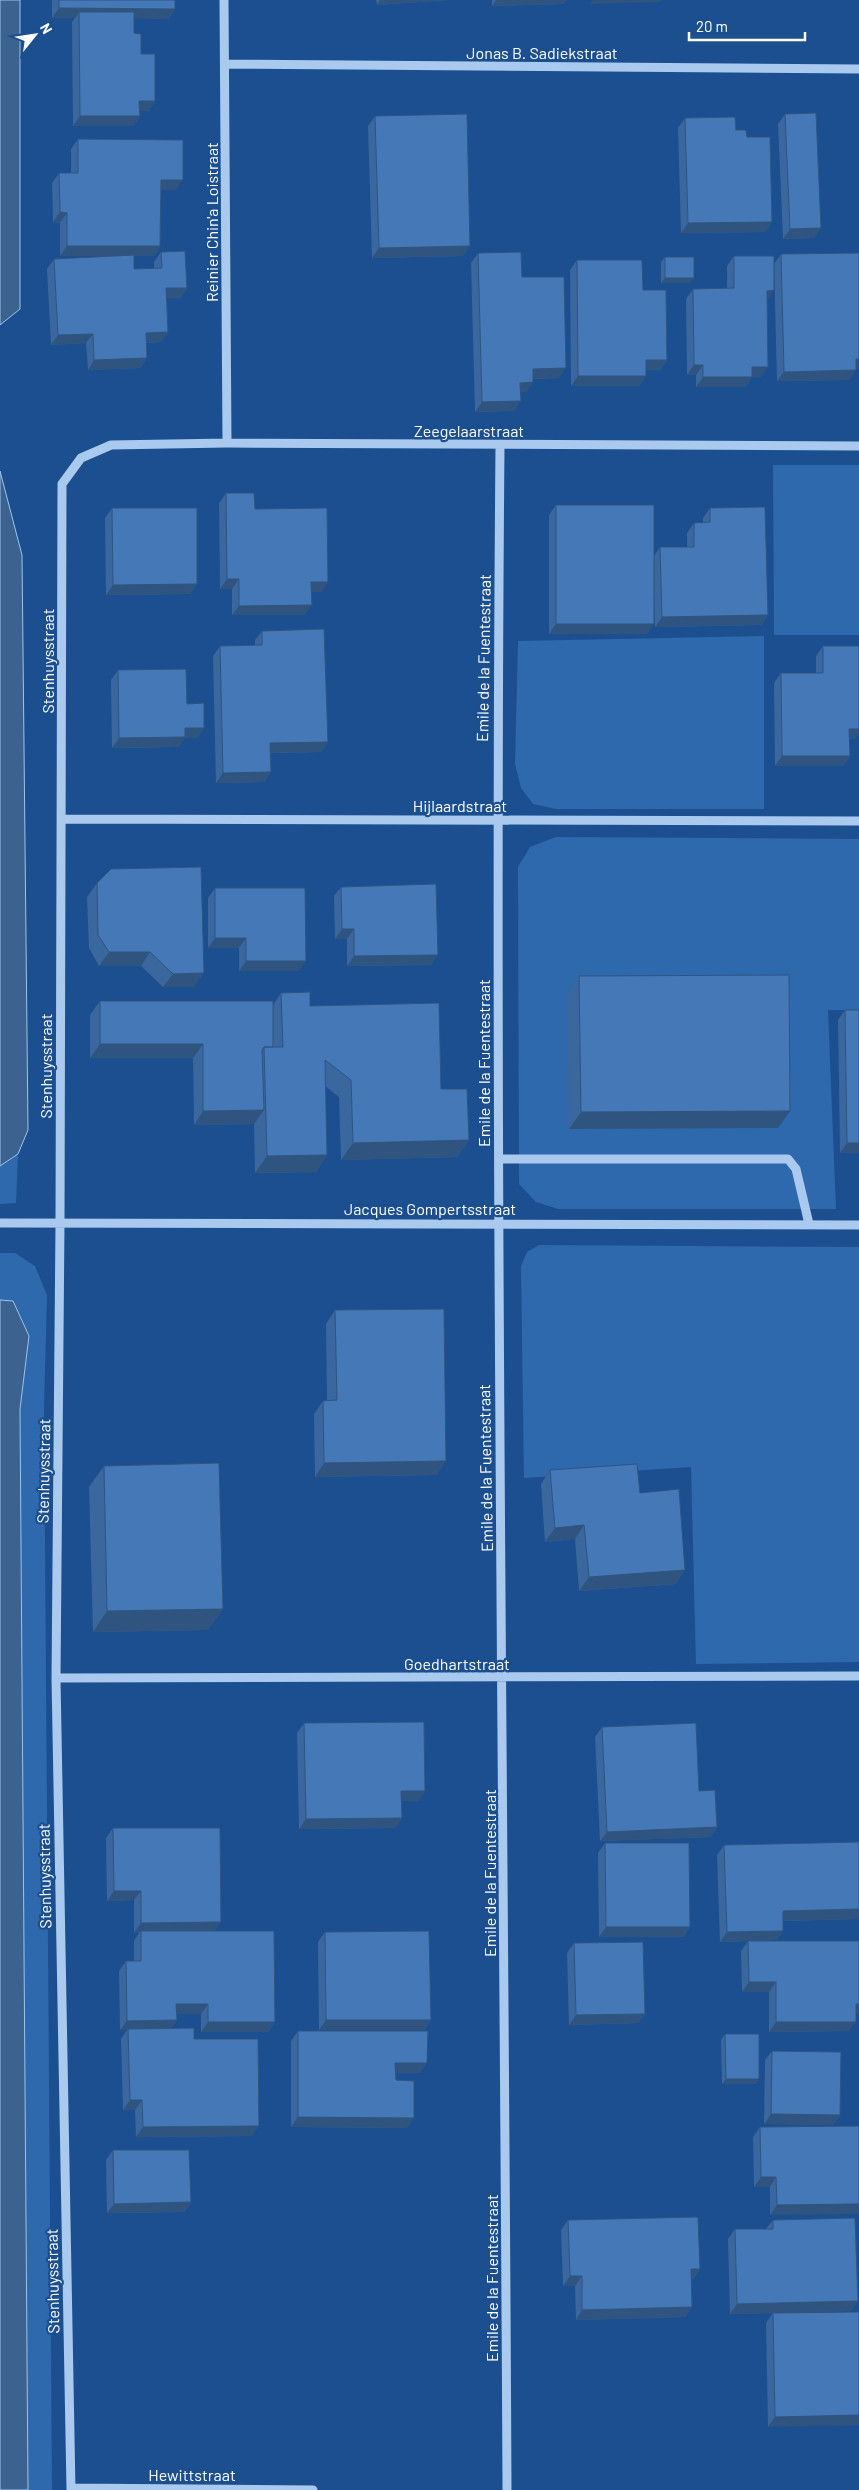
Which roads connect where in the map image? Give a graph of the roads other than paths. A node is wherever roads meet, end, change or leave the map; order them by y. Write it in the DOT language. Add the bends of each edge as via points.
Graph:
graph roads {
  1 [pos="224,0"];
  2 [pos="225,64"];
  3 [pos="859,69"];
  4 [pos="227,443"];
  5 [pos="500,446"];
  6 [pos="859,446"];
  7 [pos="81,458"];
  8 [pos="61,818"];
  9 [pos="497,820"];
  10 [pos="859,821"];
  11 [pos="499,1159"];
  12 [pos="498,1222"];
  13 [pos="0,1223"];
  14 [pos="60,1223"];
  15 [pos="809,1224"];
  16 [pos="859,1225"];
  17 [pos="859,1676"];
  18 [pos="56,1678"];
  19 [pos="503,1678"];
  20 [pos="71,2489"];
  21 [pos="313,2490"];
  22 [pos="508,2490"];
  1 -- 2 [label="street, Reinier Chin'a Loistraat"];
  2 -- 3 [label="street, Jonas B. Sadiekstraat"];
  2 -- 4 [label="street, Reinier Chin'a Loistraat"];
  4 -- 5 [label="street, Zeegelaarstraat"];
  4 -- 7 [label="street, Zeegelaarstraat" via="112,445"];
  5 -- 6 [label="street, Zeegelaarstraat"];
  5 -- 9 [label="street, Emile de la Fuentestraat"];
  7 -- 8 [label="street, Stenhuysstraat" via="62,484"];
  8 -- 9 [label="street, Hijlaardstraat"];
  8 -- 14 [label="street, Stenhuysstraat"];
  9 -- 10 [label="street, Hijlaardstraat"];
  9 -- 11 [label="street, Emile de la Fuentestraat"];
  11 -- 12 [label="street, Emile de la Fuentestraat"];
  11 -- 15 [label="street" via="788,1160 796,1169"];
  12 -- 14 [label="street, Jacques Gompertsstraat"];
  12 -- 15 [label="street, Jacques Gompertsstraat"];
  12 -- 19 [label="street, Emile de la Fuentestraat"];
  13 -- 14 [label="street, Jacques Gompertsstraat"];
  14 -- 18 [label="street, Stenhuysstraat"];
  15 -- 16 [label="street, Jacques Gompertsstraat"];
  17 -- 19 [label="street, Goedhartstraat"];
  18 -- 19 [label="street, Goedhartstraat"];
  18 -- 20 [label="street, Stenhuysstraat"];
  19 -- 22 [label="street, Emile de la Fuentestraat"];
  20 -- 21 [label="street, Hewittstraat"];
}
